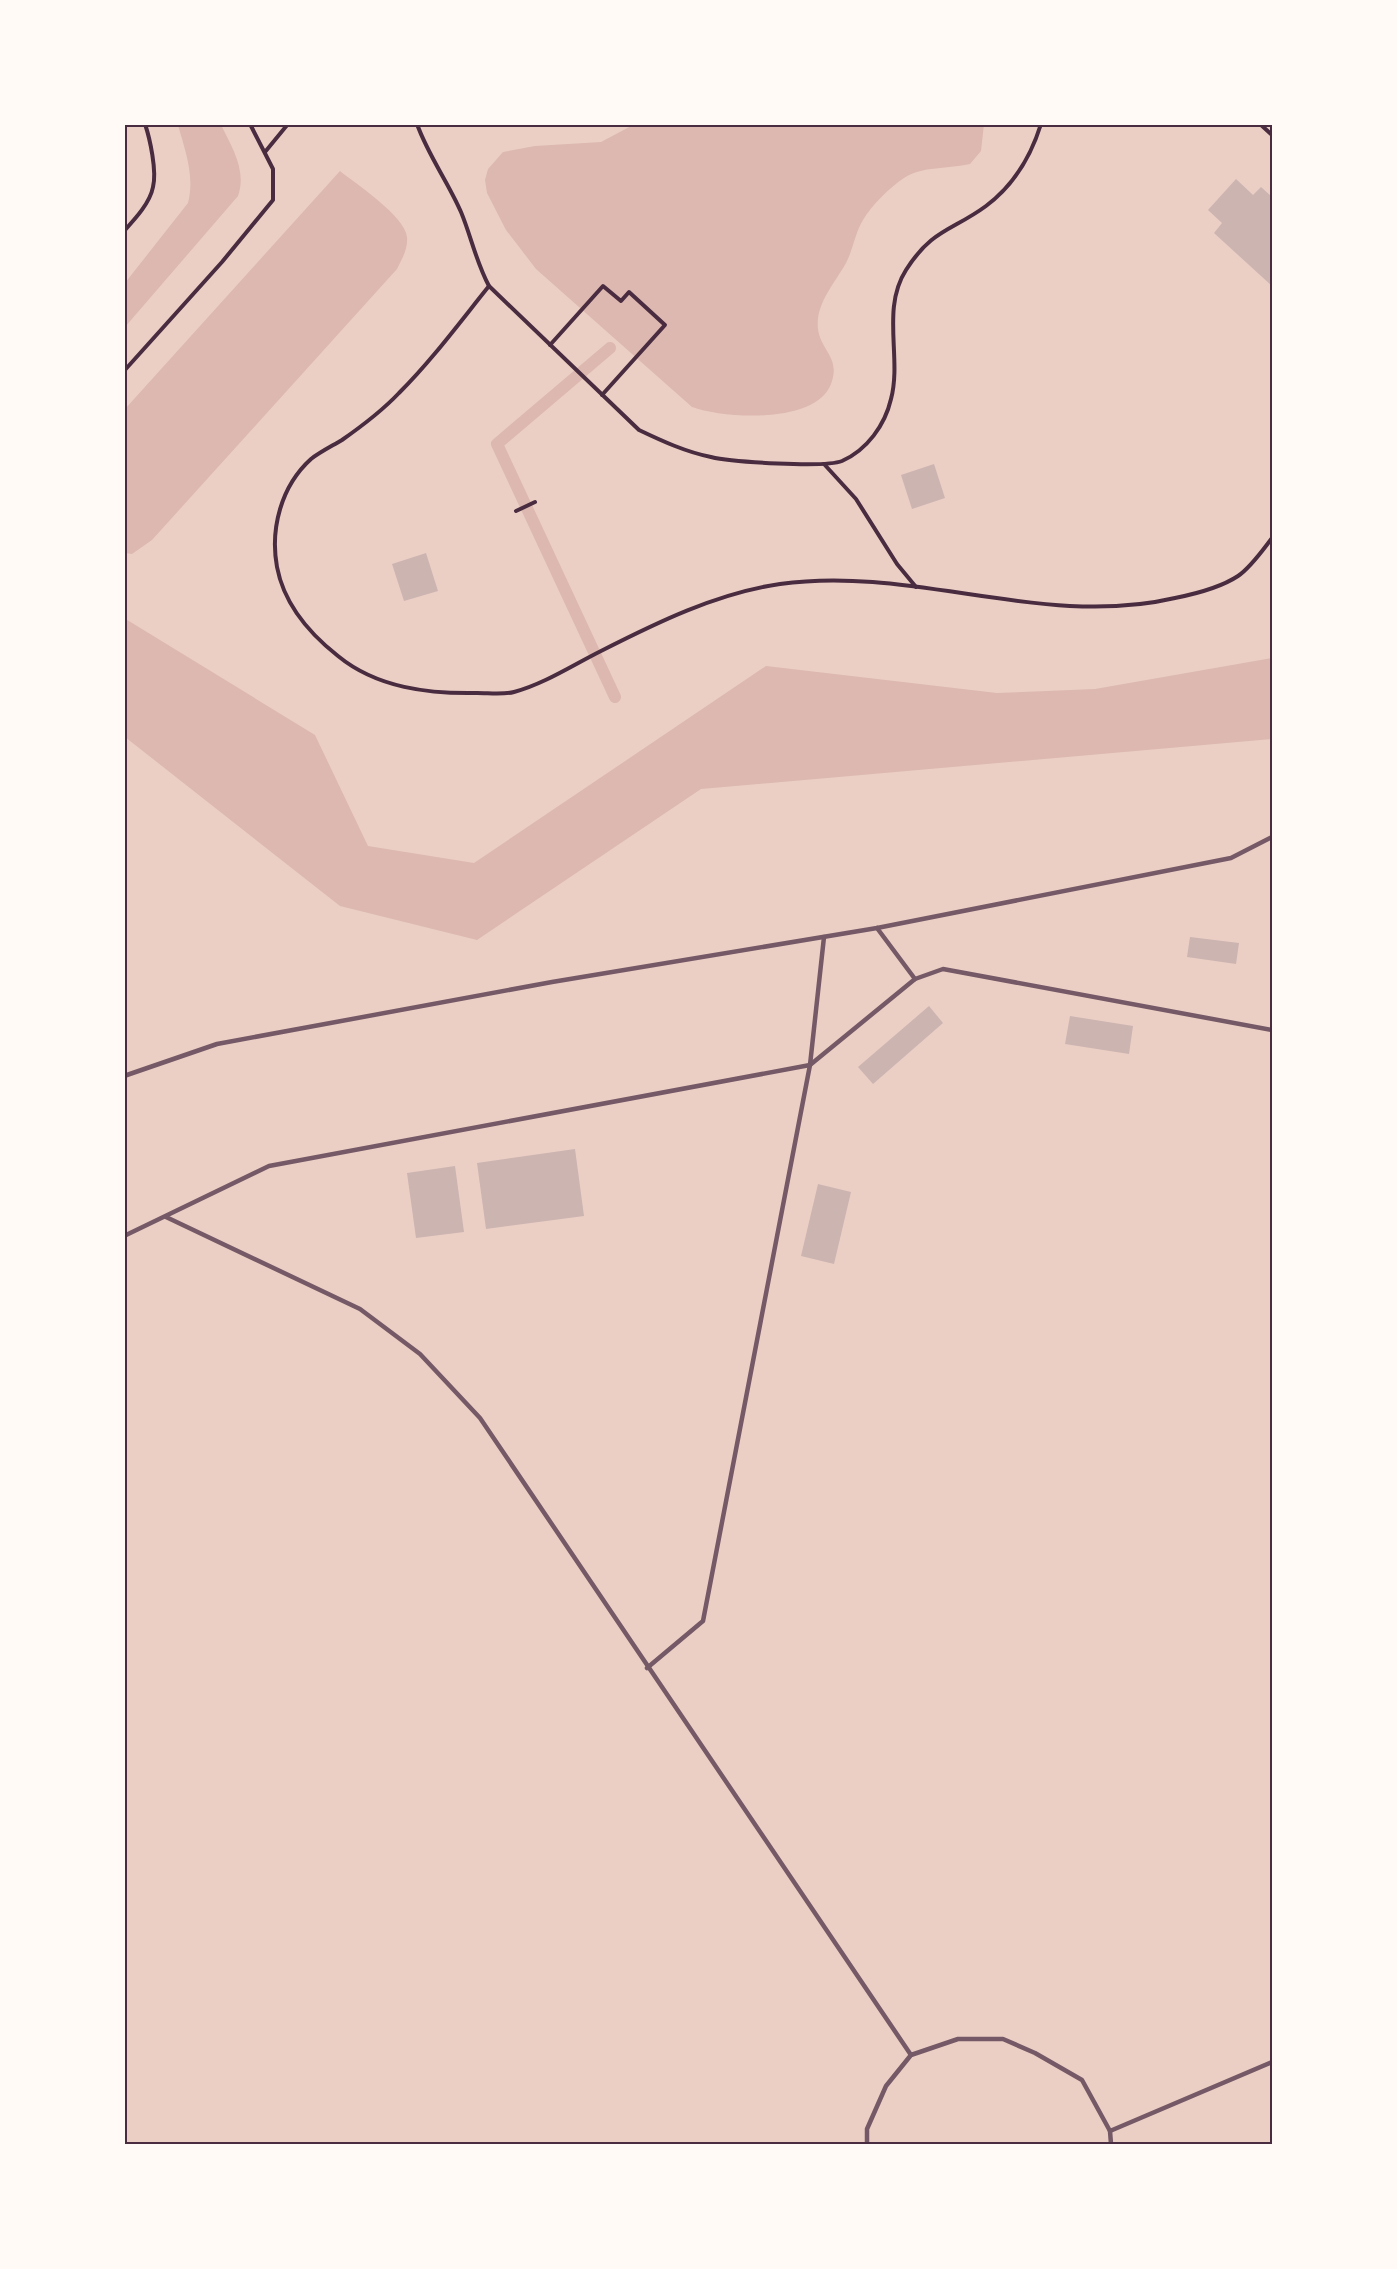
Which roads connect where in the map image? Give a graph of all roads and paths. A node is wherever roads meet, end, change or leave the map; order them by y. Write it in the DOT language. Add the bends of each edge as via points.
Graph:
graph roads {
  1 [pos="145,124"];
  2 [pos="250,124"];
  3 [pos="288,124"];
  4 [pos="417,124"];
  5 [pos="1041,124"];
  6 [pos="1260,124"];
  7 [pos="1272,135"];
  8 [pos="265,152"];
  9 [pos="124,231"];
  10 [pos="489,285"];
  11 [pos="550,345"];
  12 [pos="124,371"];
  13 [pos="602,395"];
  14 [pos="823,463"];
  15 [pos="535,502"];
  16 [pos="516,511"];
  17 [pos="1272,538"];
  18 [pos="916,587"];
  19 [pos="1272,837"];
  20 [pos="877,928"];
  21 [pos="824,937"];
  22 [pos="915,979"];
  23 [pos="1272,1030"];
  24 [pos="810,1065"];
  25 [pos="124,1076"];
  26 [pos="166,1217"];
  27 [pos="124,1236"];
  28 [pos="647,1668"];
  29 [pos="911,2055"];
  30 [pos="1272,2062"];
  31 [pos="1110,2131"];
  32 [pos="867,2145"];
  33 [pos="1111,2145"];
  1 -- 9 [label="path" via="150,138 153,186 139,214"];
  2 -- 8 [label="path"];
  3 -- 8 [label="path"];
  4 -- 10 [label="path" via="460,211 479,268"];
  5 -- 14 [label="path" via="1032,151 1013,179 987,205 943,229 925,244 904,272 892,326 892,398 882,425 863,448 841,461"];
  6 -- 7 [label="path"];
  8 -- 12 [label="path" via="273,170 273,200"];
  10 -- 11 [label="path"];
  10 -- 18 [label="path" via="400,392 372,419 311,459 291,483 279,509 274,537 277,570 291,605 314,637 352,667 395,686 453,694 511,693 669,618 732,596 779,584 849,581"];
  11 -- 13 [label="path"];
  11 -- 13 [label="path" via="603,286 621,301 629,292 665,324"];
  13 -- 14 [label="path" via="639,430 712,458"];
  14 -- 18 [label="path" via="856,499"];
  15 -- 16 [label="path"];
  17 -- 18 [label="path" via="1238,576 1197,593 1142,606 1092,609"];
  19 -- 20 [label="lane" via="1231,858"];
  20 -- 21 [label="lane"];
  20 -- 22 [label="lane"];
  21 -- 24 [label="lane"];
  21 -- 25 [label="lane" via="217,1044"];
  22 -- 23 [label="lane" via="942,969"];
  22 -- 24 [label="lane"];
  24 -- 26 [label="lane" via="269,1166"];
  24 -- 28 [label="lane" via="703,1621"];
  26 -- 27 [label="lane"];
  26 -- 28 [label="lane" via="360,1308 420,1354 480,1418"];
  28 -- 29 [label="lane"];
  29 -- 31 [label="lane" via="958,2039 1003,2039 1082,2080"];
  29 -- 32 [label="lane" via="886,2086 867,2129"];
  30 -- 31 [label="lane"];
  31 -- 33 [label="lane"];
}
